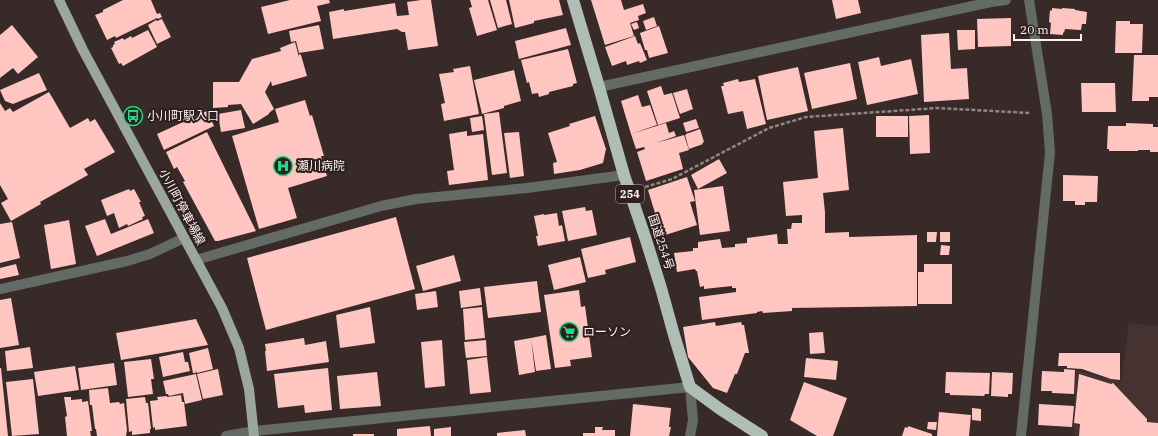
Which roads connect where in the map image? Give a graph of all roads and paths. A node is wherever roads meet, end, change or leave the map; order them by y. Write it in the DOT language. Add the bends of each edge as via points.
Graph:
graph roads {
  1 [pos="59,0"];
  2 [pos="573,0"];
  3 [pos="1006,0"];
  4 [pos="1029,0"];
  5 [pos="989,1"];
  6 [pos="599,86"];
  7 [pos="1046,114"];
  8 [pos="624,175"];
  9 [pos="630,192"];
  10 [pos="184,238"];
  11 [pos="196,260"];
  12 [pos="0,289"];
  13 [pos="690,387"];
  14 [pos="254,434"];
  15 [pos="226,436"];
  16 [pos="690,436"];
  17 [pos="762,436"];
  18 [pos="1021,436"];
  1 -- 10 [label="main road, 小川町停車場線" via="83,50"];
  2 -- 6 [label="highway, 国道254号 / 254"];
  3 -- 5 [label="street"];
  4 -- 7 [label="street"];
  5 -- 6 [label="street"];
  6 -- 8 [label="highway, 国道254号 / 254"];
  7 -- 9 [label="path" via="937,108 806,117 769,128 672,179"];
  7 -- 18 [label="street" via="1050,152"];
  8 -- 9 [label="highway, 国道254号 / 254"];
  8 -- 11 [label="street" via="388,204"];
  9 -- 13 [label="highway, 国道254号 / 254"];
  10 -- 11 [label="main road, 小川町停車場線"];
  10 -- 12 [label="street" via="150,254 127,261"];
  11 -- 14 [label="main road, 小川町停車場線" via="222,308 239,348 249,389"];
  13 -- 14 [label="street"];
  13 -- 16 [label="street" via="693,420"];
  13 -- 17 [label="highway"];
  14 -- 15 [label="street"];
}
